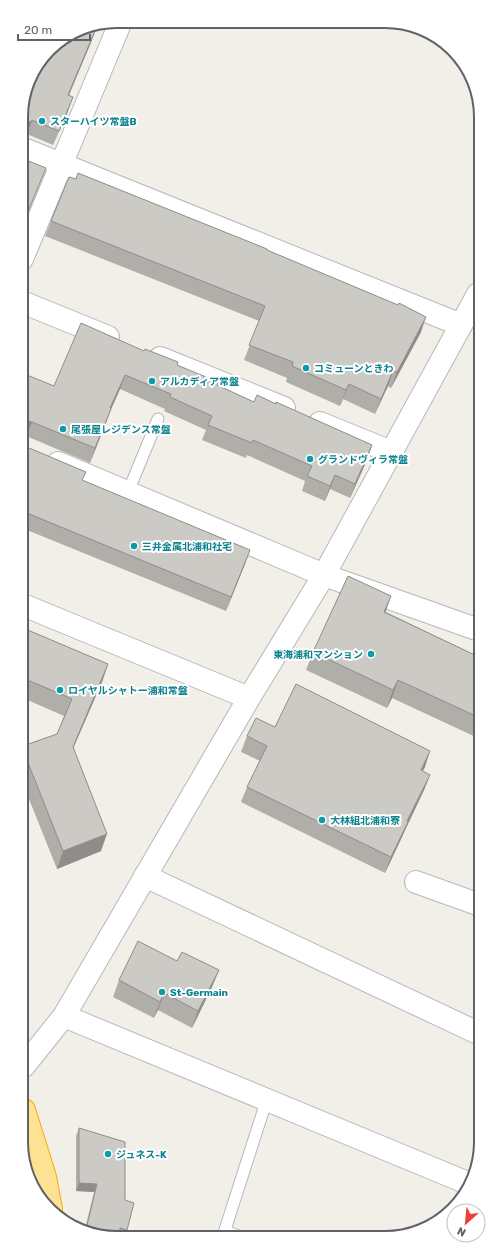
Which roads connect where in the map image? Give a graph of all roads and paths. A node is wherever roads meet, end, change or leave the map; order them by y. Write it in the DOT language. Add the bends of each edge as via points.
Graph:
graph roads {
  1 [pos="110,29"];
  2 [pos="28,151"];
  3 [pos="61,164"];
  4 [pos="28,244"];
  5 [pos="474,302"];
  6 [pos="28,304"];
  7 [pos="461,326"];
  8 [pos="158,419"];
  9 [pos="391,452"];
  10 [pos="43,457"];
  11 [pos="128,492"];
  12 [pos="324,575"];
  13 [pos="28,607"];
  14 [pos="474,628"];
  15 [pos="249,698"];
  16 [pos="145,876"];
  17 [pos="416,882"];
  18 [pos="474,903"];
  19 [pos="64,1016"];
  20 [pos="474,1031"];
  21 [pos="28,1061"];
  22 [pos="267,1099"];
  23 [pos="28,1123"];
  24 [pos="465,1182"];
  25 [pos="49,1200"];
  26 [pos="225,1231"];
  1 -- 3 [label="street"];
  2 -- 3 [label="street"];
  3 -- 4 [label="street"];
  3 -- 7 [label="street"];
  5 -- 7 [label="street"];
  6 -- 9 [label="street"];
  7 -- 9 [label="street"];
  8 -- 11 [label="lane"];
  9 -- 12 [label="street"];
  10 -- 11 [label="street"];
  11 -- 12 [label="street"];
  12 -- 14 [label="street"];
  12 -- 15 [label="street"];
  13 -- 15 [label="street"];
  15 -- 16 [label="street"];
  16 -- 19 [label="street"];
  16 -- 20 [label="street"];
  17 -- 18 [label="street"];
  19 -- 21 [label="street"];
  19 -- 22 [label="street"];
  22 -- 24 [label="street"];
  22 -- 26 [label="lane"];
  23 -- 25 [label="highway" via="45,1177"];
}
